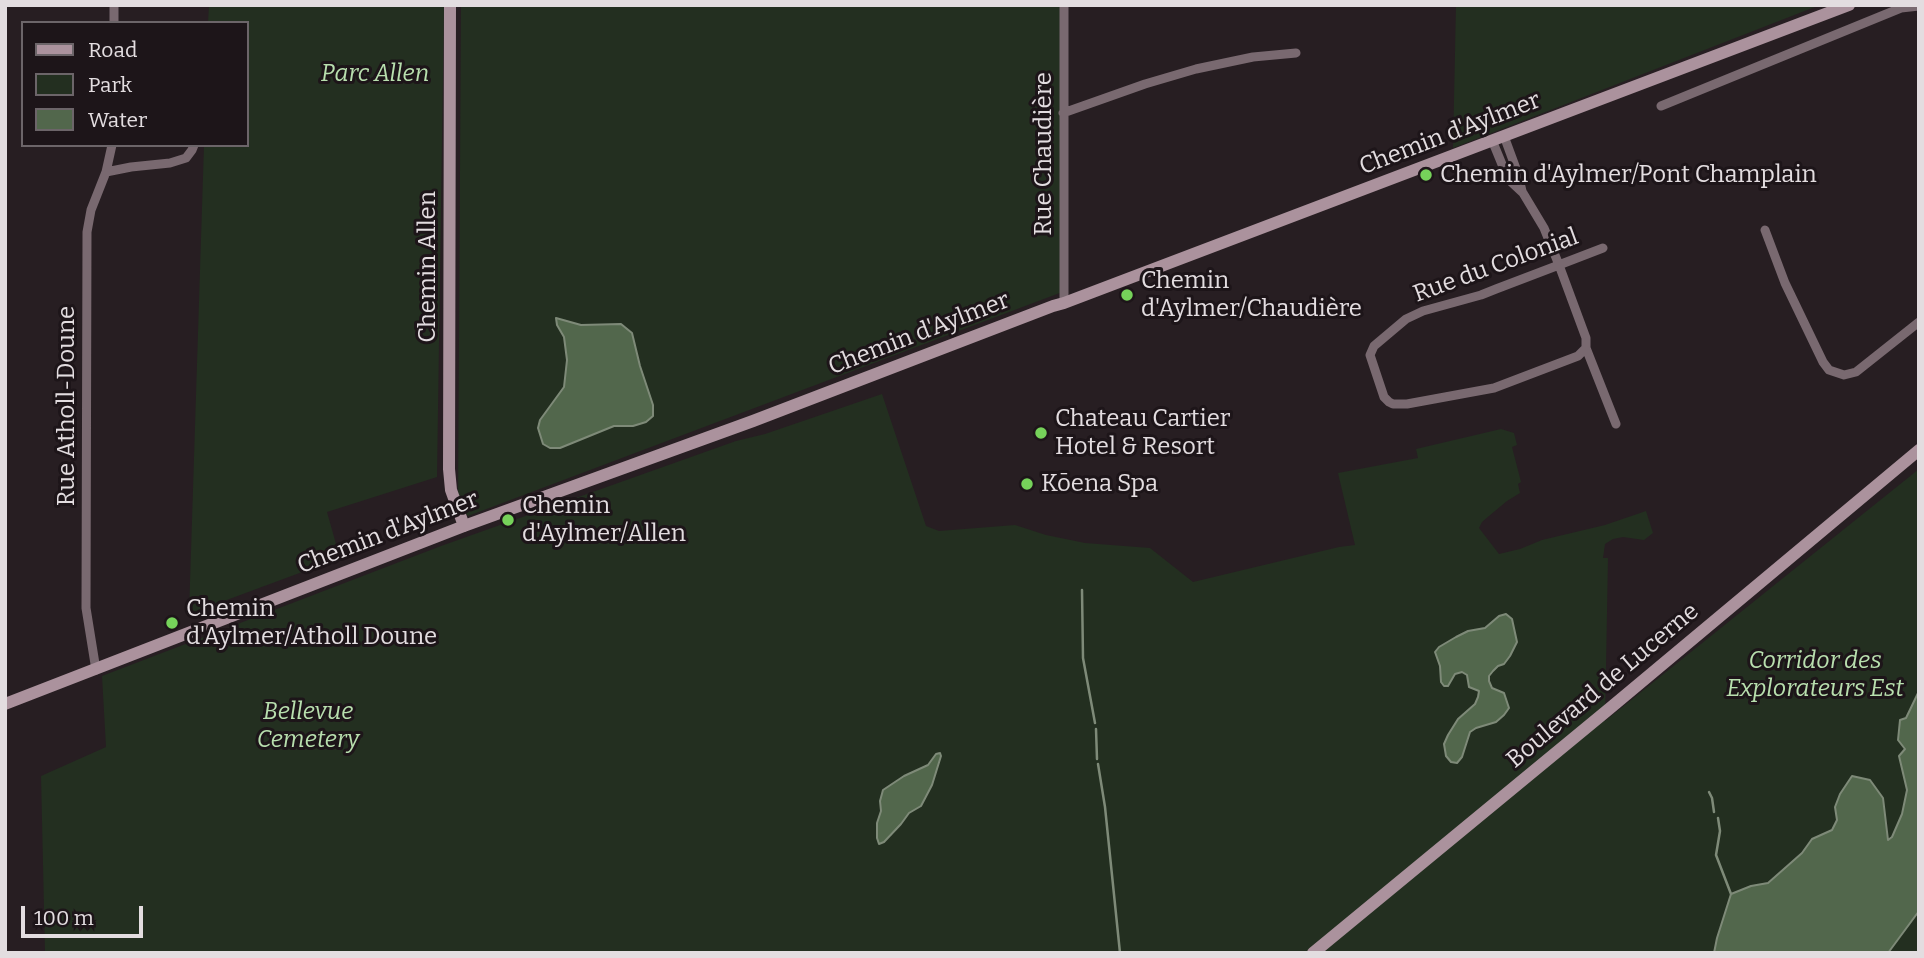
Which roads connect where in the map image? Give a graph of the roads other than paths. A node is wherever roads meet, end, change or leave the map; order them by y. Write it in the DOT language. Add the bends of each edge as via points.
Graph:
graph roads {
  1 [pos="450,5"];
  2 [pos="1064,5"];
  3 [pos="1849,5"];
  4 [pos="1919,6"];
  5 [pos="1296,53"];
  6 [pos="1661,106"];
  7 [pos="1063,113"];
  8 [pos="1498,138"];
  9 [pos="112,147"];
  10 [pos="193,147"];
  11 [pos="106,172"];
  12 [pos="1765,230"];
  13 [pos="1603,248"];
  14 [pos="1559,265"];
  15 [pos="1063,303"];
  16 [pos="1919,321"];
  17 [pos="1586,348"];
  18 [pos="1616,424"];
  19 [pos="1919,450"];
  20 [pos="464,526"];
  21 [pos="96,670"];
  22 [pos="5,704"];
  23 [pos="1313,953"];
  1 -- 20 [label="main road, Chemin Allen" via="449,468 451,490"];
  2 -- 7 [label="street, Rue Chaudière"];
  3 -- 8 [label="main road, Chemin d'Aylmer"];
  4 -- 6 [label="street" via="1901,8"];
  5 -- 7 [label="street" via="1196,69"];
  7 -- 15 [label="street, Rue Chaudière"];
  8 -- 14 [label="street" via="1508,179 1538,217"];
  8 -- 15 [label="main road, Chemin d'Aylmer"];
  9 -- 11 [label="street, Rue Atholl-Doune"];
  10 -- 11 [label="street" via="186,158 170,163"];
  11 -- 21 [label="street, Rue Atholl-Doune" via="87,232 86,608"];
  12 -- 16 [label="street" via="1829,370 1844,375 1856,372"];
  13 -- 14 [label="street, Rue du Colonial"];
  14 -- 17 [label="street"];
  14 -- 17 [label="street, Rue du Colonial" via="1417,313 1374,345 1371,361 1384,397 1399,405 1494,388 1578,356"];
  15 -- 20 [label="main road, Chemin d'Aylmer"];
  17 -- 18 [label="street"];
  19 -- 23 [label="main road, Boulevard de Lucerne"];
  20 -- 21 [label="main road, Chemin d'Aylmer"];
  21 -- 22 [label="main road, Chemin d'Aylmer"];
}
